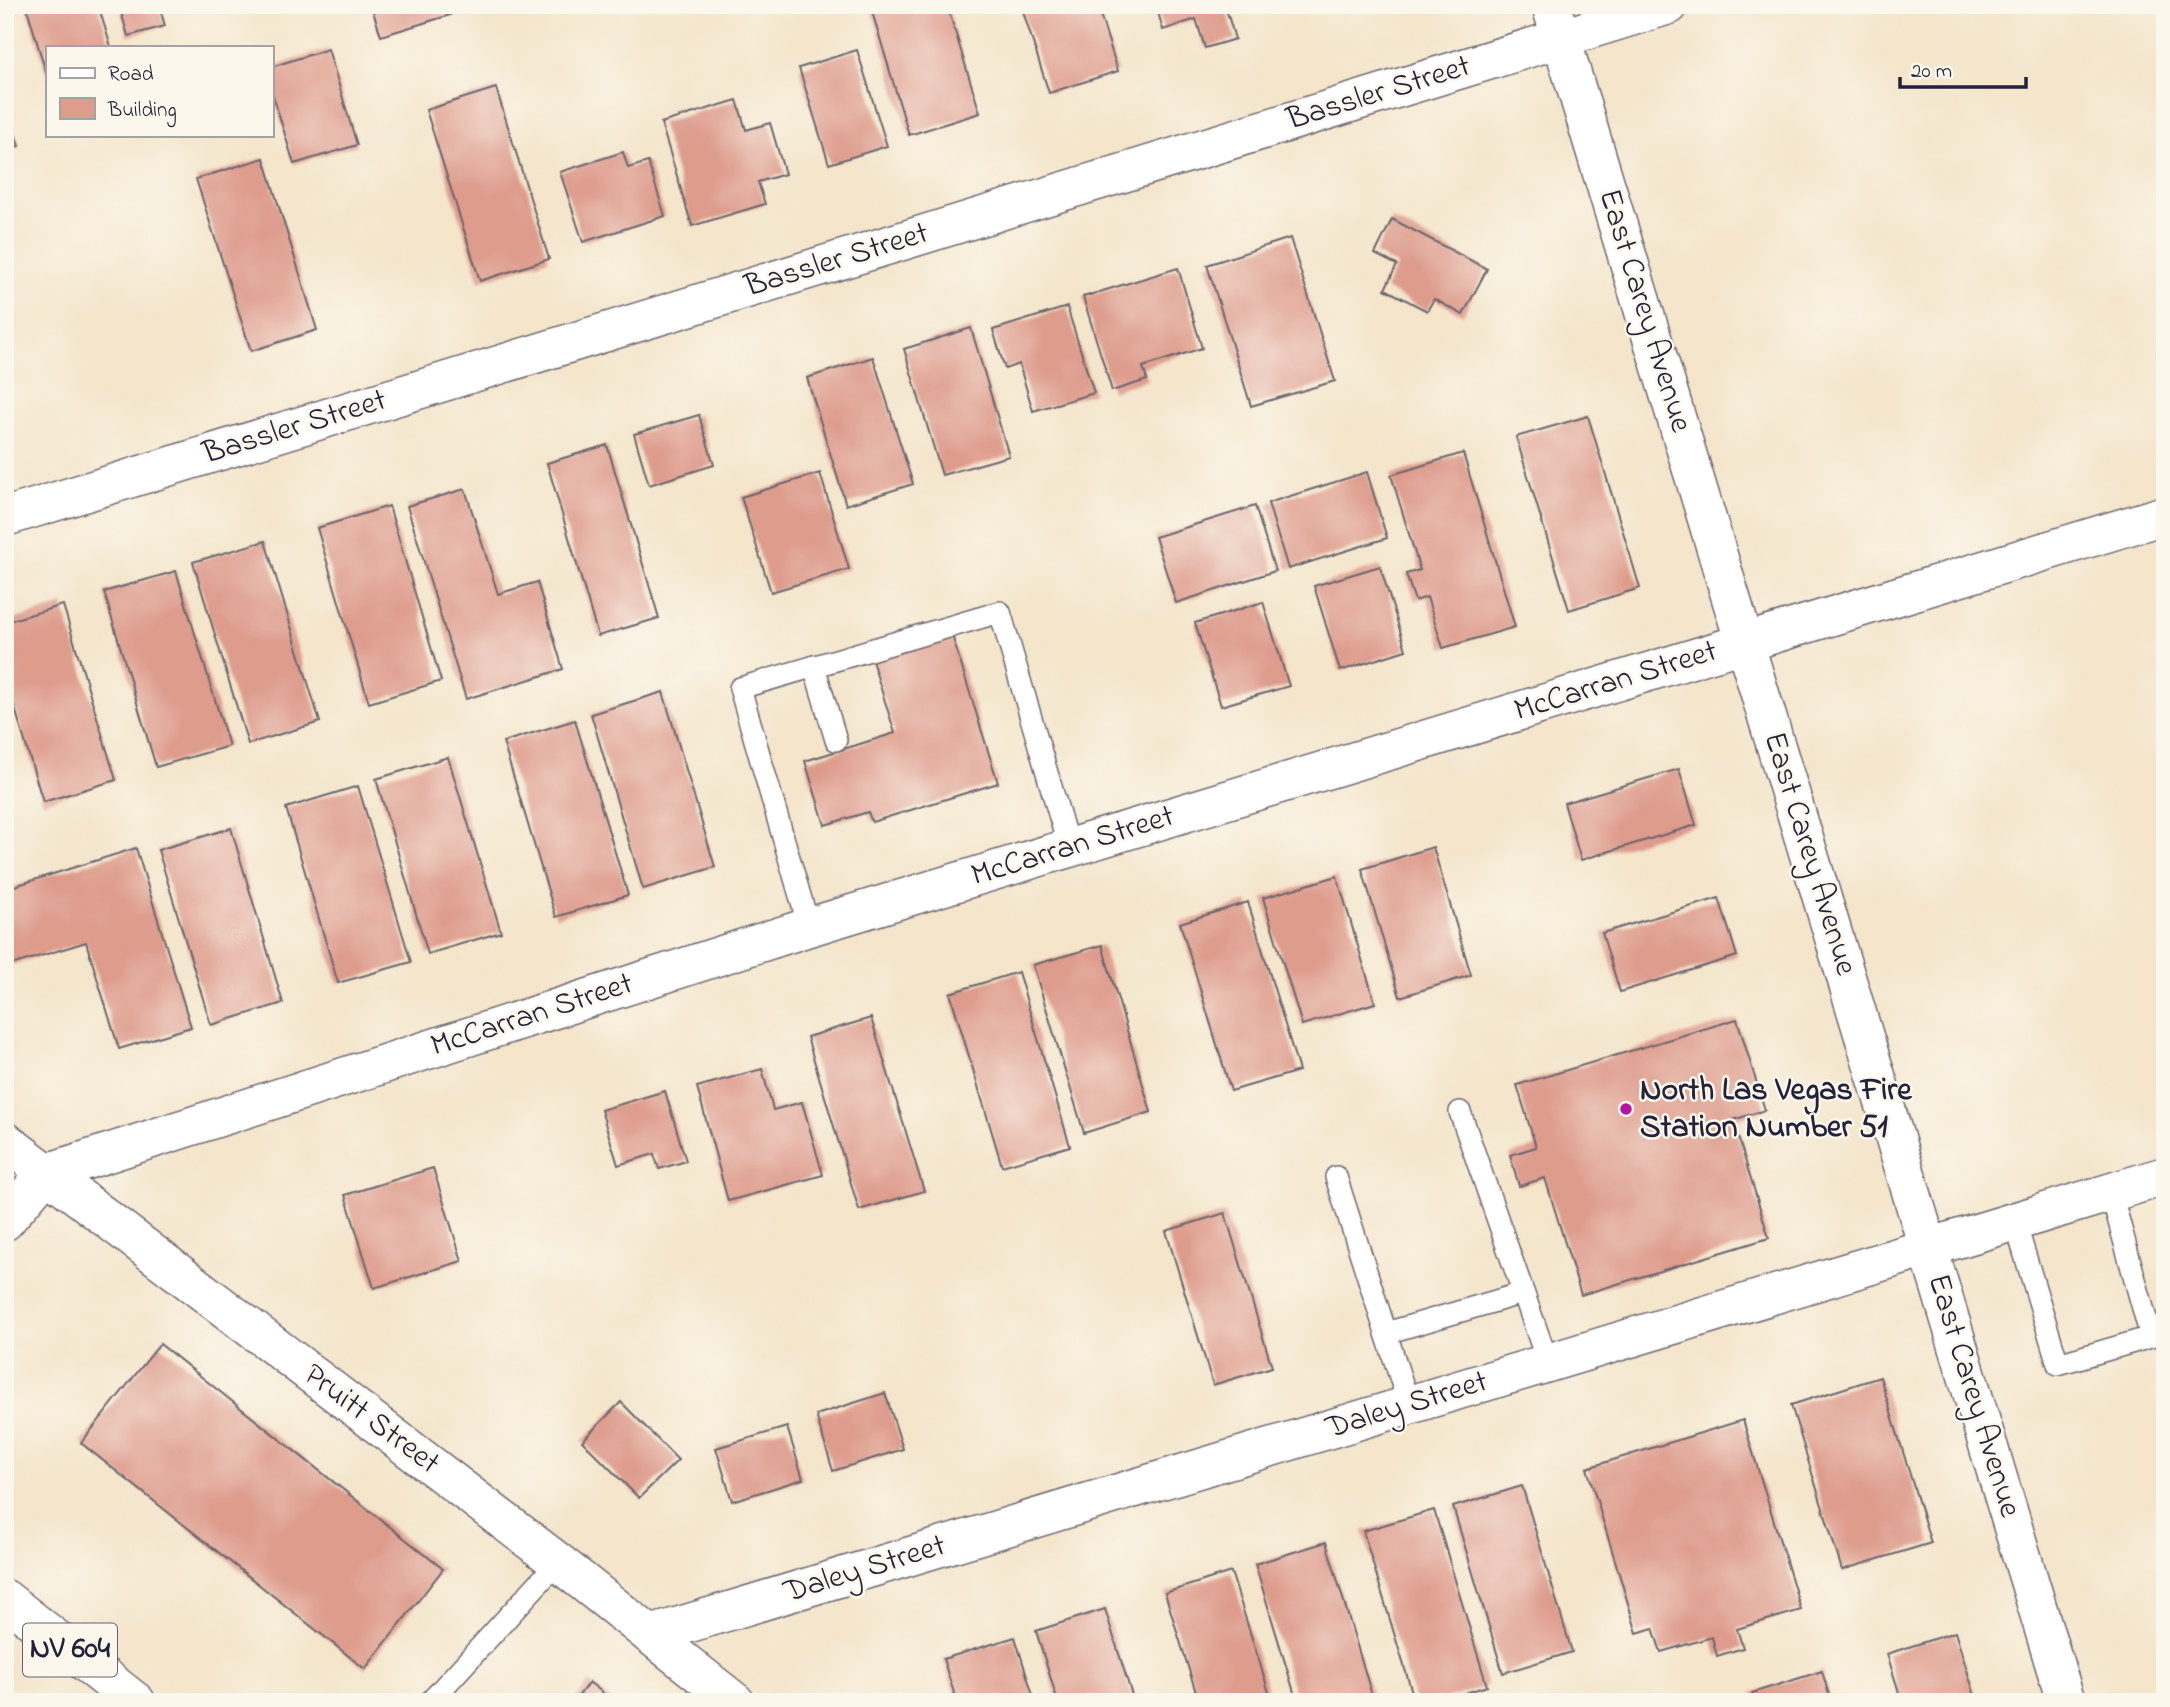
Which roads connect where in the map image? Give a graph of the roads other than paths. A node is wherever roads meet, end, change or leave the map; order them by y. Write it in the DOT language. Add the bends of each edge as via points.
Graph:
graph roads {
  1 [pos="1669,5"];
  2 [pos="1556,22"];
  3 [pos="2165,515"];
  4 [pos="5,517"];
  5 [pos="1745,643"];
  6 [pos="814,666"];
  7 [pos="836,740"];
  8 [pos="1069,848"];
  9 [pos="809,927"];
  10 [pos="1460,1112"];
  11 [pos="5,1141"];
  12 [pos="46,1173"];
  13 [pos="2165,1176"];
  14 [pos="1336,1177"];
  15 [pos="2111,1193"];
  16 [pos="5,1221"];
  17 [pos="2015,1222"];
  18 [pos="1928,1248"];
  19 [pos="1523,1293"];
  20 [pos="1386,1333"];
  21 [pos="1548,1363"];
  22 [pos="1409,1405"];
  23 [pos="558,1562"];
  24 [pos="5,1599"];
  25 [pos="650,1634"];
  26 [pos="136,1702"];
  27 [pos="430,1702"];
  28 [pos="735,1702"];
  29 [pos="2066,1702"];
  1 -- 2 [label="street, Bassler Street"];
  2 -- 4 [label="street, Bassler Street"];
  2 -- 5 [label="street, East Carey Avenue"];
  3 -- 5 [label="street, McCarran Street"];
  5 -- 8 [label="street, McCarran Street"];
  5 -- 18 [label="street, East Carey Avenue"];
  6 -- 7 [label="lane"];
  6 -- 8 [label="lane" via="1000,612"];
  6 -- 9 [label="lane" via="740,688"];
  8 -- 9 [label="street, McCarran Street"];
  9 -- 12 [label="street, McCarran Street"];
  10 -- 19 [label="lane"];
  11 -- 12 [label="street, Pruitt Street"];
  12 -- 16 [label="street"];
  12 -- 23 [label="street, Pruitt Street"];
  13 -- 15 [label="street, Daley Street"];
  14 -- 20 [label="lane"];
  15 -- 17 [label="street, Daley Street"];
  15 -- 17 [label="lane" via="2151,1337 2058,1364"];
  17 -- 18 [label="street, Daley Street"];
  18 -- 21 [label="street, Daley Street"];
  18 -- 29 [label="street, East Carey Avenue"];
  19 -- 20 [label="lane"];
  19 -- 21 [label="lane"];
  20 -- 22 [label="lane"];
  21 -- 22 [label="street, Daley Street"];
  22 -- 25 [label="street, Daley Street"];
  23 -- 25 [label="street, Pruitt Street"];
  23 -- 27 [label="lane"];
  24 -- 26 [label="street, NV 604"];
  25 -- 28 [label="street, Pruitt Street"];
}
